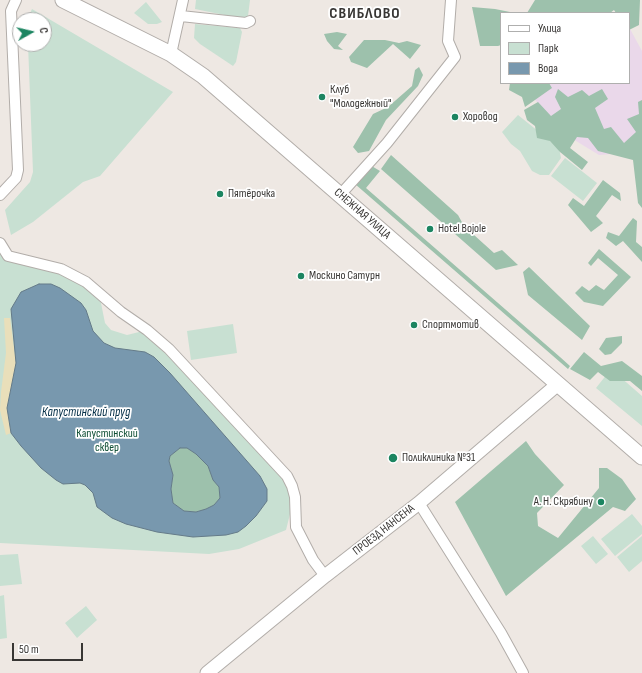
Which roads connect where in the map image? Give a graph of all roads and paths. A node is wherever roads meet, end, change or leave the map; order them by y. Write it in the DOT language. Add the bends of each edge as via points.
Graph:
graph roads {
  1 [pos="16,0"];
  2 [pos="63,0"];
  3 [pos="183,0"];
  4 [pos="451,0"];
  5 [pos="181,16"];
  6 [pos="250,21"];
  7 [pos="171,54"];
  8 [pos="340,194"];
  9 [pos="0,195"];
  10 [pos="0,243"];
  11 [pos="558,384"];
  12 [pos="642,457"];
  13 [pos="419,503"];
  14 [pos="325,576"];
  15 [pos="207,673"];
  16 [pos="523,673"];
  1 -- 9 [label="street" via="11,11 18,170 16,178"];
  2 -- 7 [label="main road, СНЕЖНАЯ УЛИЦА"];
  3 -- 5 [label="street"];
  4 -- 8 [label="street" via="448,40 456,57 387,143"];
  5 -- 6 [label="street" via="246,23"];
  5 -- 7 [label="street"];
  7 -- 8 [label="main road, СНЕЖНАЯ УЛИЦА" via="203,76"];
  8 -- 11 [label="main road, СНЕЖНАЯ УЛИЦА"];
  10 -- 14 [label="street" via="8,256 61,269 86,282 169,349 287,476 295,498 296,527 313,560"];
  11 -- 12 [label="main road, СНЕЖНАЯ УЛИЦА"];
  11 -- 13 [label="street, ПРОЕЗД НАНСЕНА"];
  13 -- 14 [label="street, ПРОЕЗД НАНСЕНА"];
  13 -- 16 [label="street" via="501,633"];
  14 -- 15 [label="street, ПРОЕЗД НАНСЕНА"];
}
